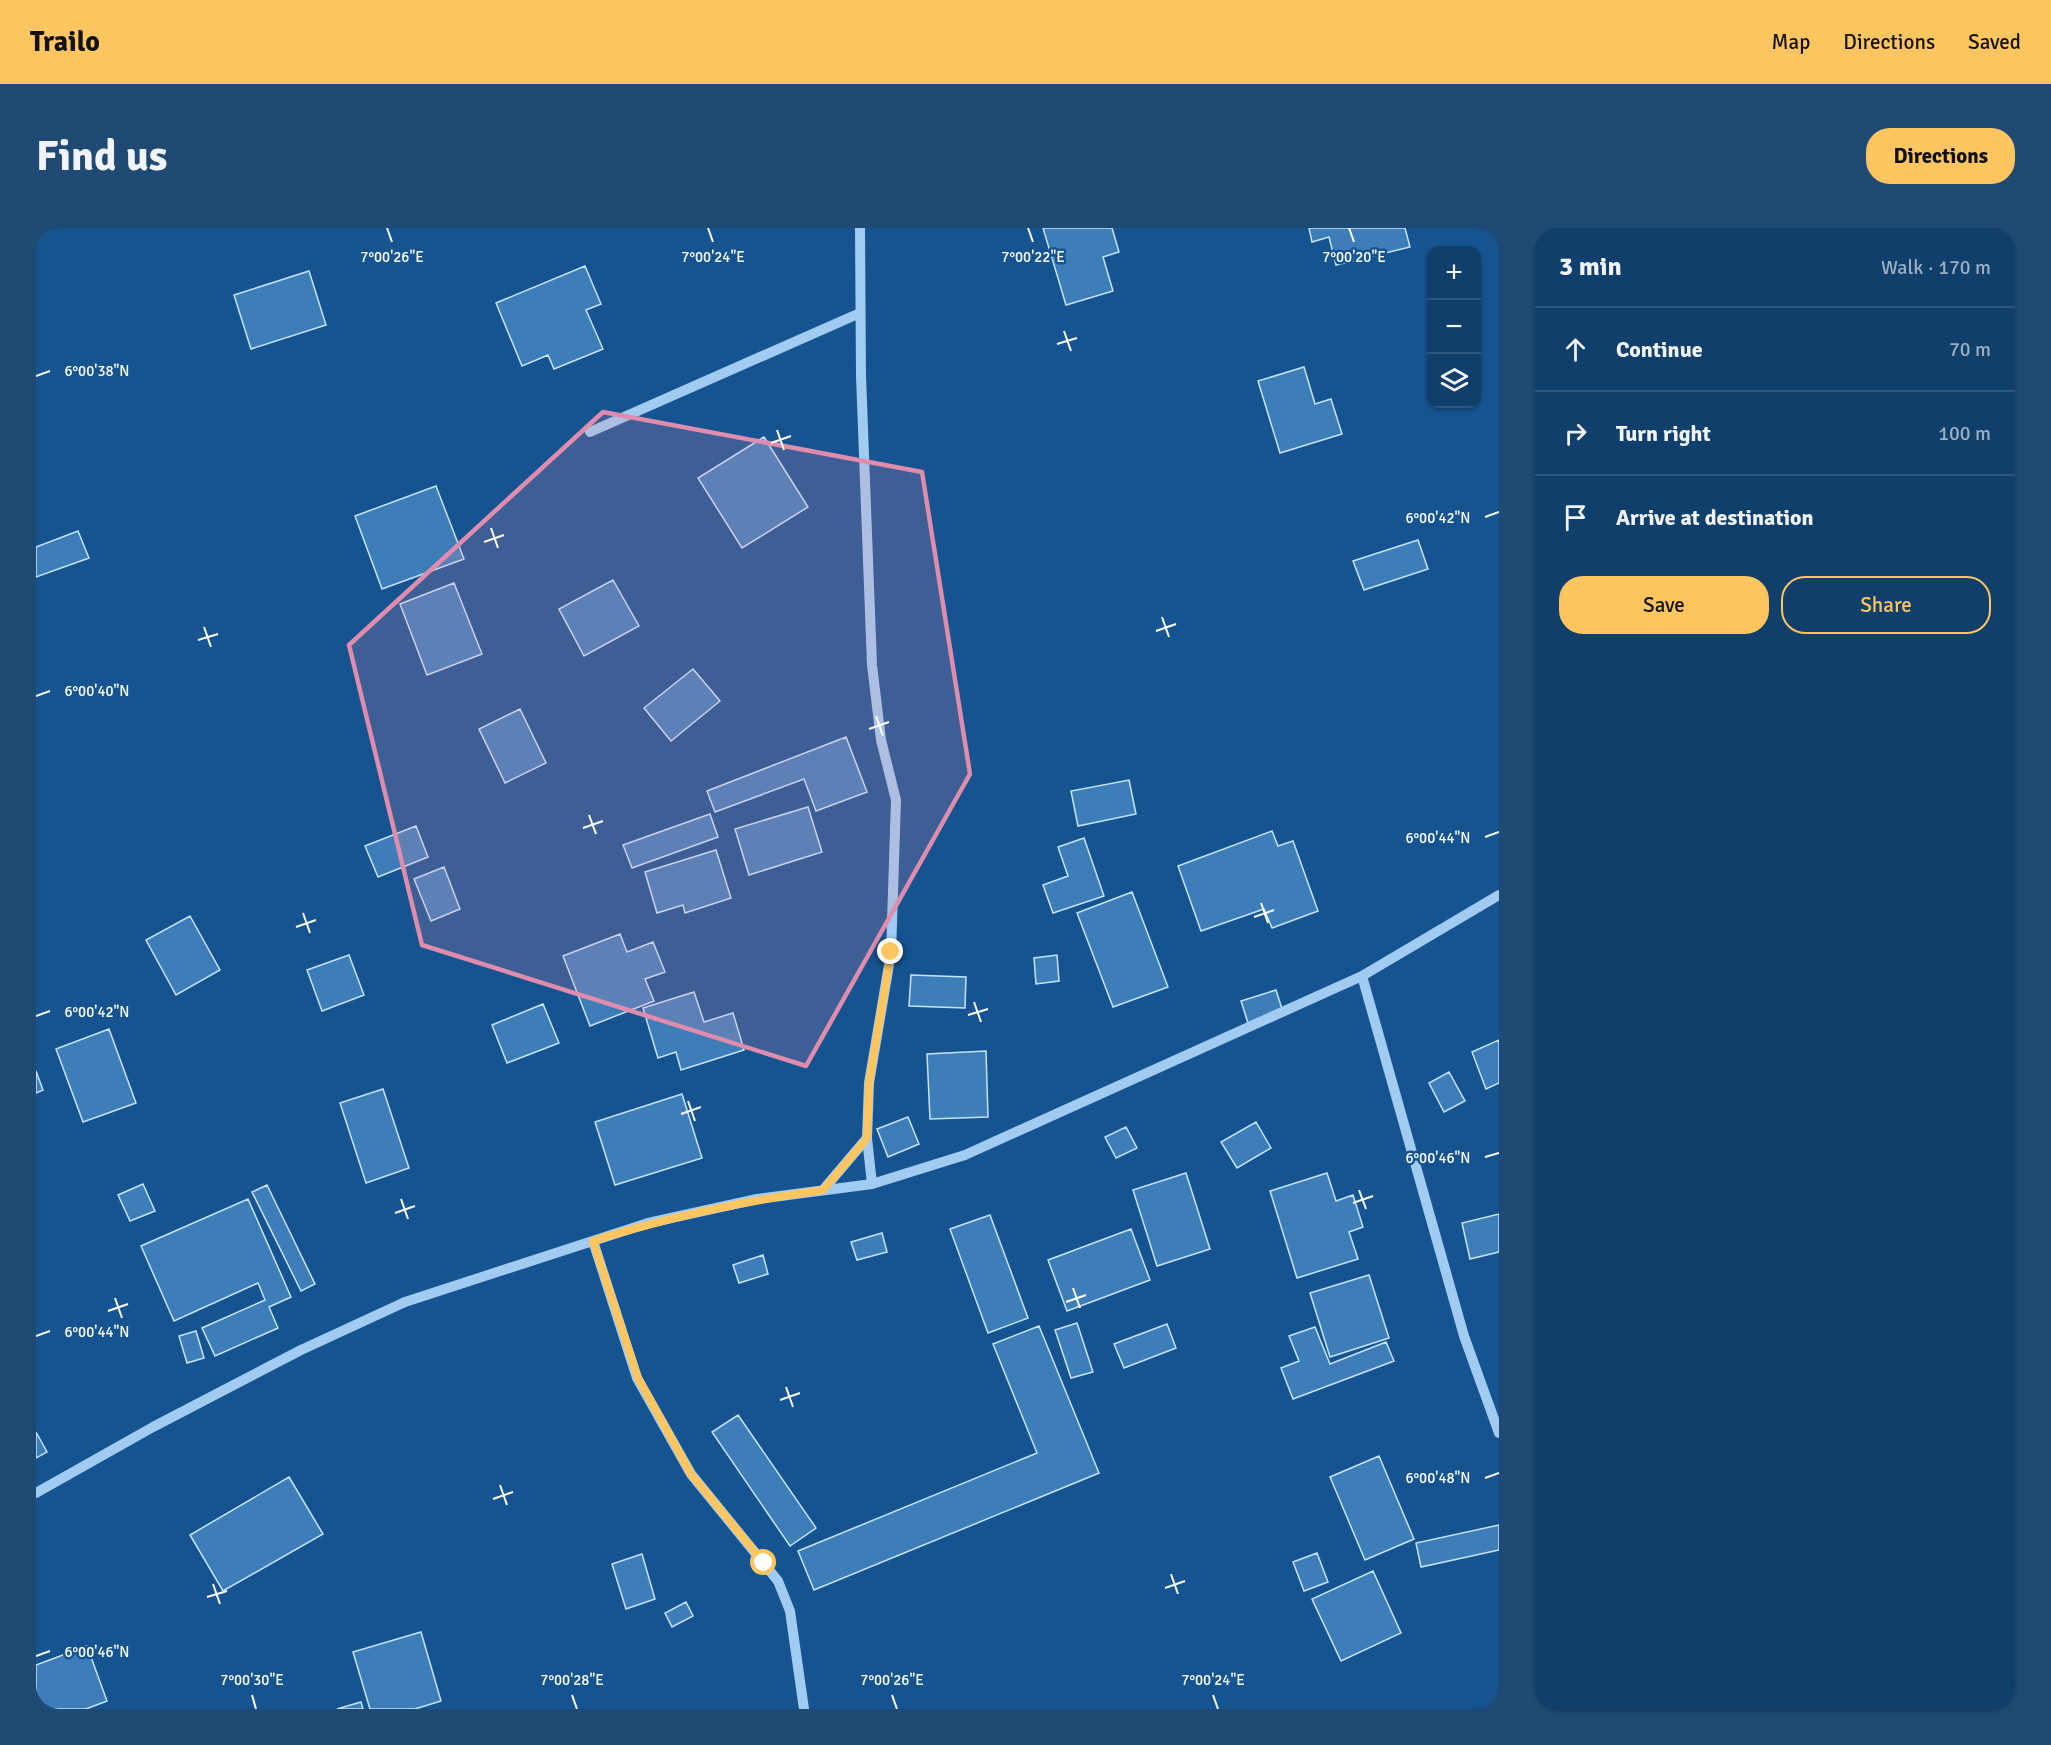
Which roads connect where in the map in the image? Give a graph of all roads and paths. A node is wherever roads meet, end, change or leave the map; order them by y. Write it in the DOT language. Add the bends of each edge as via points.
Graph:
graph roads {
  1 [pos="860,228"];
  2 [pos="860,313"];
  3 [pos="590,432"];
  4 [pos="1499,895"];
  5 [pos="1362,976"];
  6 [pos="867,1138"];
  7 [pos="872,1184"];
  8 [pos="823,1190"];
  9 [pos="593,1241"];
  10 [pos="1499,1433"];
  11 [pos="36,1493"];
  12 [pos="804,1709"];
  1 -- 2 [label="street"];
  2 -- 3 [label="street"];
  2 -- 6 [label="street" via="873,665 881,740 896,800 891,952 869,1083"];
  4 -- 5 [label="street"];
  5 -- 7 [label="street" via="965,1155"];
  5 -- 10 [label="street" via="1464,1336"];
  6 -- 7 [label="street"];
  6 -- 8 [label="street"];
  7 -- 8 [label="street"];
  8 -- 9 [label="street" via="724,1206 648,1223"];
  9 -- 11 [label="street" via="405,1302 291,1355"];
  9 -- 12 [label="street" via="638,1378 691,1474 778,1581 790,1611"];
}
